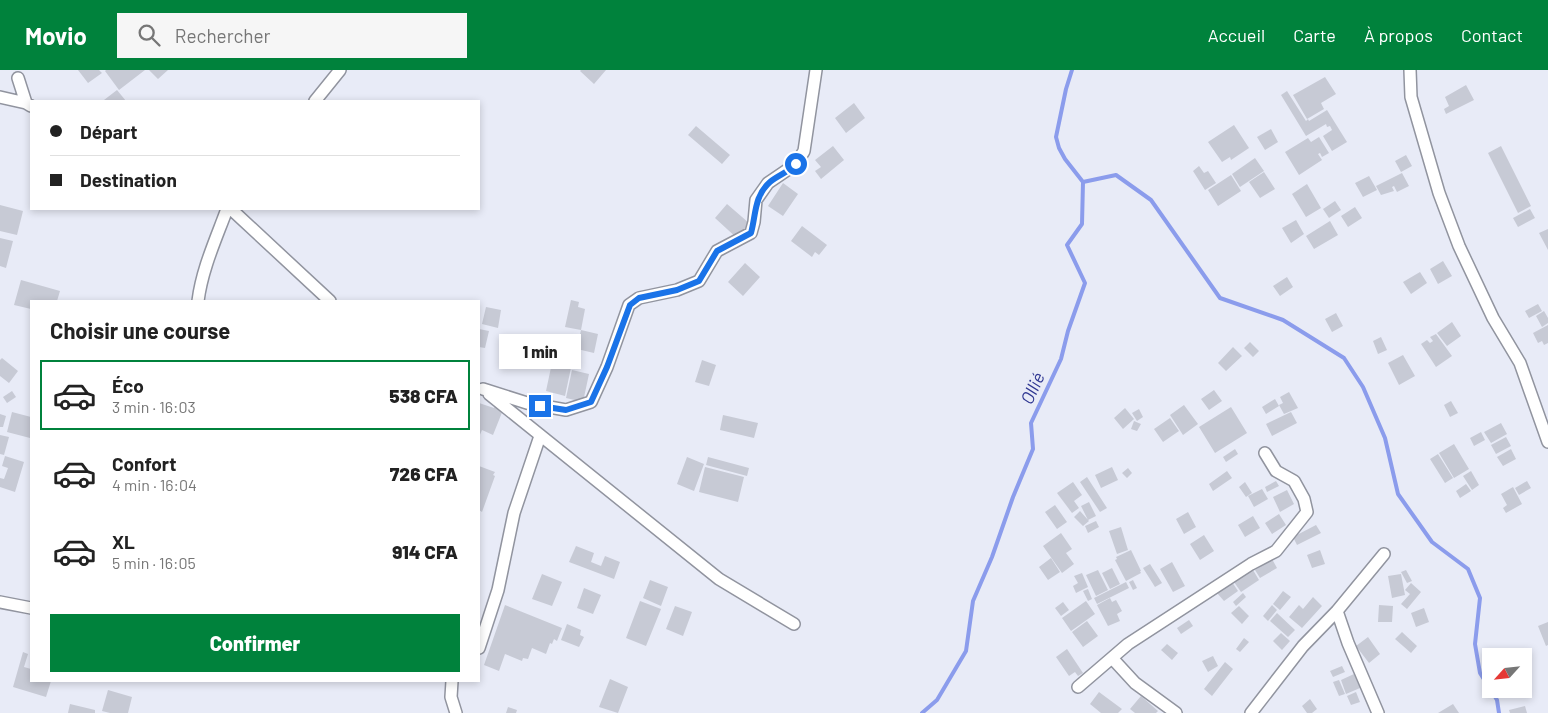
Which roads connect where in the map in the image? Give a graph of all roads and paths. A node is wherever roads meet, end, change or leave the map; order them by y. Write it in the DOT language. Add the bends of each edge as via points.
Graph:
graph roads {
  1 [pos="340,70"];
  2 [pos="816,70"];
  3 [pos="1410,70"];
  4 [pos="18,78"];
  5 [pos="0,98"];
  6 [pos="316,100"];
  7 [pos="29,104"];
  8 [pos="229,210"];
  9 [pos="230,210"];
  10 [pos="198,300"];
  11 [pos="329,300"];
  12 [pos="481,388"];
  13 [pos="540,436"];
  14 [pos="1548,442"];
  15 [pos="1265,453"];
  16 [pos="1384,554"];
  17 [pos="0,602"];
  18 [pos="30,608"];
  19 [pos="1337,611"];
  20 [pos="794,624"];
  21 [pos="480,645"];
  22 [pos="1112,658"];
  23 [pos="452,682"];
  24 [pos="1078,688"];
  25 [pos="456,713"];
  26 [pos="1176,713"];
  27 [pos="1251,713"];
  28 [pos="1378,713"];
  1 -- 6 [label="street"];
  2 -- 12 [label="street" via="804,151 796,164 768,183 756,200 751,233 717,251 699,281 677,290 639,298 630,305 591,402 566,410 527,403"];
  3 -- 14 [label="street" via="1411,97 1459,246 1493,318 1520,363"];
  4 -- 7 [label="street"];
  5 -- 7 [label="street"];
  8 -- 10 [label="street" via="205,270"];
  9 -- 11 [label="street"];
  12 -- 13 [label="street"];
  13 -- 20 [label="street" via="719,579"];
  13 -- 21 [label="street" via="514,513 498,590"];
  15 -- 22 [label="street" via="1276,471 1294,481 1307,512 1276,551 1128,644"];
  16 -- 19 [label="street"];
  17 -- 18 [label="street"];
  19 -- 27 [label="street" via="1303,646"];
  19 -- 28 [label="street"];
  22 -- 24 [label="street"];
  22 -- 26 [label="street" via="1135,683"];
  23 -- 25 [label="street" via="451,697"];
}
